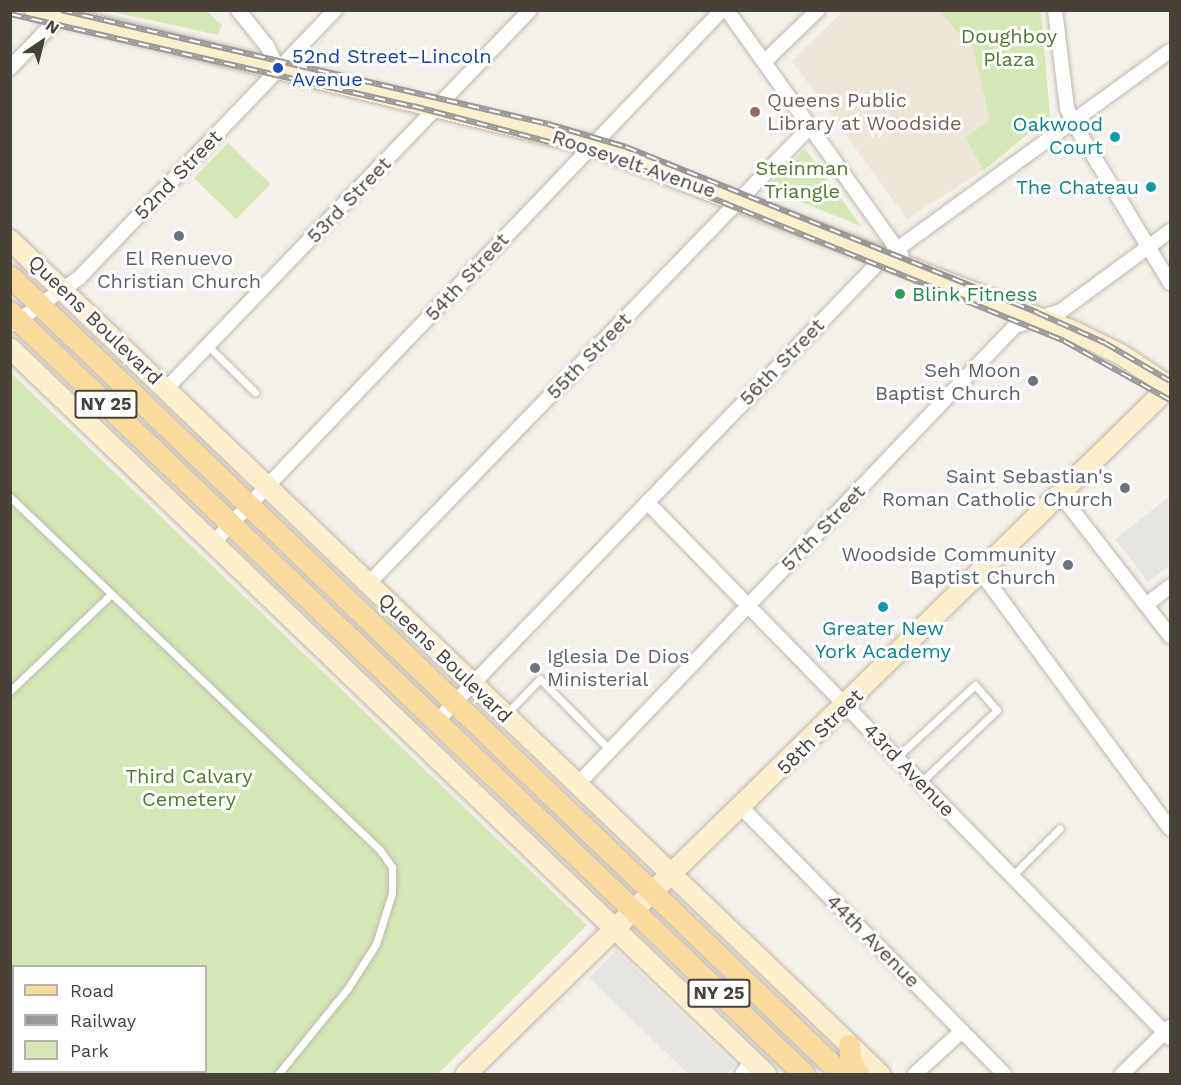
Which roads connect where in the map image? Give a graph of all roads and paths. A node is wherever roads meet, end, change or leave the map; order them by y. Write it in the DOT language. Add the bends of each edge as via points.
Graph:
graph roads {
  1 [pos="35,10"];
  2 [pos="238,10"];
  3 [pos="335,10"];
  4 [pos="530,10"];
  5 [pos="722,10"];
  6 [pos="727,10"];
  7 [pos="818,10"];
  8 [pos="1055,10"];
  9 [pos="63,13"];
  10 [pos="1170,51"];
  11 [pos="764,62"];
  12 [pos="10,68"];
  13 [pos="279,70"];
  14 [pos="439,106"];
  15 [pos="1073,122"];
  16 [pos="810,128"];
  17 [pos="591,145"];
  18 [pos="739,199"];
  19 [pos="1170,231"];
  20 [pos="10,240"];
  21 [pos="1147,248"];
  22 [pos="891,253"];
  23 [pos="10,276"];
  24 [pos="1170,283"];
  25 [pos="63,290"];
  26 [pos="41,305"];
  27 [pos="1038,317"];
  28 [pos="13,320"];
  29 [pos="208,346"];
  30 [pos="10,348"];
  31 [pos="1170,387"];
  32 [pos="167,388"];
  33 [pos="255,392"];
  34 [pos="267,488"];
  35 [pos="1060,494"];
  36 [pos="10,497"];
  37 [pos="647,502"];
  38 [pos="249,506"];
  39 [pos="231,525"];
  40 [pos="212,544"];
  41 [pos="980,571"];
  42 [pos="368,584"];
  43 [pos="1170,586"];
  44 [pos="111,594"];
  45 [pos="1146,605"];
  46 [pos="748,606"];
  47 [pos="1170,636"];
  48 [pos="472,684"];
  49 [pos="10,692"];
  50 [pos="454,703"];
  51 [pos="847,705"];
  52 [pos="504,715"];
  53 [pos="436,722"];
  54 [pos="610,750"];
  55 [pos="897,757"];
  56 [pos="921,782"];
  57 [pos="577,784"];
  58 [pos="742,808"];
  59 [pos="1060,828"];
  60 [pos="1170,829"];
  61 [pos="672,875"];
  62 [pos="1013,875"];
  63 [pos="653,893"];
  64 [pos="633,911"];
  65 [pos="614,929"];
  66 [pos="746,1019"];
  67 [pos="962,1031"];
  68 [pos="1169,1032"];
  69 [pos="849,1045"];
  70 [pos="753,1070"];
  71 [pos="475,1071"];
  72 [pos="278,1074"];
  73 [pos="787,1074"];
  74 [pos="804,1074"];
  75 [pos="843,1074"];
  76 [pos="859,1074"];
  77 [pos="880,1074"];
  78 [pos="915,1074"];
  79 [pos="1004,1074"];
  80 [pos="1122,1074"];
  1 -- 9 [label="street, Roosevelt Avenue"];
  2 -- 13 [label="street" via="267,46"];
  3 -- 13 [label="street, 52nd Street"];
  4 -- 14 [label="street, 53rd Street"];
  5 -- 17 [label="street, 54th Street"];
  6 -- 11 [label="street"];
  7 -- 11 [label="street"];
  8 -- 15 [label="street" via="1067,108"];
  9 -- 12 [label="street"];
  9 -- 13 [label="street, Roosevelt Avenue"];
  10 -- 15 [label="street, 56th Street"];
  11 -- 16 [label="street"];
  13 -- 14 [label="street, Roosevelt Avenue"];
  13 -- 25 [label="street, 52nd Street" via="79,278"];
  14 -- 17 [label="street, Roosevelt Avenue"];
  14 -- 29 [label="street, 53rd Street"];
  15 -- 21 [label="street"];
  15 -- 22 [label="street, 56th Street"];
  16 -- 18 [label="street, 55th Street"];
  16 -- 22 [label="street"];
  17 -- 18 [label="street, Roosevelt Avenue"];
  17 -- 34 [label="street, 54th Street"];
  18 -- 22 [label="street, Roosevelt Avenue"];
  18 -- 42 [label="street, 55th Street"];
  19 -- 21 [label="street, 57th Street"];
  20 -- 25 [label="street, Queens Boulevard"];
  21 -- 24 [label="street"];
  21 -- 27 [label="street, 57th Street" via="1061,311"];
  22 -- 27 [label="street, Roosevelt Avenue" via="911,268"];
  22 -- 37 [label="street, 56th Street"];
  23 -- 26 [label="main road, Queens Boulevard / NY 25"];
  25 -- 26 [label="street, 52nd Street"];
  25 -- 32 [label="street, Queens Boulevard"];
  26 -- 28 [label="street, 52nd Street"];
  26 -- 38 [label="main road, Queens Boulevard / NY 25"];
  27 -- 31 [label="street, Roosevelt Avenue" via="1112,350"];
  27 -- 46 [label="street, 57th Street" via="1015,326"];
  28 -- 39 [label="main road, NY 25"];
  29 -- 32 [label="street, 53rd Street"];
  29 -- 33 [label="lane"];
  30 -- 40 [label="street"];
  31 -- 35 [label="street, 58th Street"];
  32 -- 34 [label="street, Queens Boulevard"];
  34 -- 38 [label="street, 54th Street"];
  34 -- 42 [label="street, Queens Boulevard"];
  35 -- 41 [label="street, 58th Street"];
  35 -- 45 [label="street"];
  36 -- 44 [label="lane"];
  37 -- 46 [label="street, 43rd Avenue"];
  37 -- 48 [label="street, 56th Street"];
  38 -- 39 [label="street, 54th Street"];
  38 -- 50 [label="main road, Queens Boulevard / NY 25"];
  39 -- 40 [label="street, 54th Street"];
  39 -- 53 [label="main road, NY 25"];
  40 -- 65 [label="street"];
  41 -- 51 [label="street, 58th Street"];
  41 -- 60 [label="street"];
  42 -- 48 [label="street, Queens Boulevard"];
  43 -- 45 [label="street"];
  44 -- 49 [label="lane"];
  44 -- 72 [label="lane" via="380,850 392,867 392,893 376,944 348,988"];
  45 -- 47 [label="street"];
  46 -- 51 [label="street, 43rd Avenue"];
  46 -- 54 [label="street, 57th Street"];
  48 -- 50 [label="street, 56th Street"];
  48 -- 52 [label="street, Queens Boulevard"];
  50 -- 53 [label="street, 56th Street"];
  50 -- 63 [label="main road, Queens Boulevard / NY 25"];
  51 -- 55 [label="street, 43rd Avenue"];
  51 -- 58 [label="street, 58th Street"];
  52 -- 54 [label="lane" via="540,679"];
  52 -- 57 [label="street, Queens Boulevard"];
  53 -- 64 [label="main road, NY 25"];
  54 -- 57 [label="street, 57th Street"];
  55 -- 56 [label="street, 43rd Avenue"];
  55 -- 56 [label="lane" via="975,685 997,710"];
  56 -- 62 [label="street, 43rd Avenue"];
  57 -- 61 [label="street, Queens Boulevard"];
  58 -- 61 [label="street, 58th Street"];
  58 -- 67 [label="street, 44th Avenue"];
  59 -- 62 [label="lane"];
  61 -- 63 [label="street, 58th Street"];
  61 -- 69 [label="street, Queens Boulevard"];
  62 -- 68 [label="street, 43rd Avenue"];
  63 -- 64 [label="street, 58th Street"];
  63 -- 75 [label="main road, Queens Boulevard / NY 25"];
  64 -- 65 [label="street, 58th Street"];
  64 -- 66 [label="main road, NY 25"];
  65 -- 70 [label="street"];
  65 -- 71 [label="street, 58th Street"];
  66 -- 73 [label="main road" via="770,1058"];
  66 -- 74 [label="main road, NY 25"];
  67 -- 78 [label="street"];
  67 -- 79 [label="street, 44th Avenue"];
  68 -- 80 [label="street"];
  69 -- 76 [label="main road" via="851,1063"];
  69 -- 77 [label="street, Queens Boulevard"];
}
